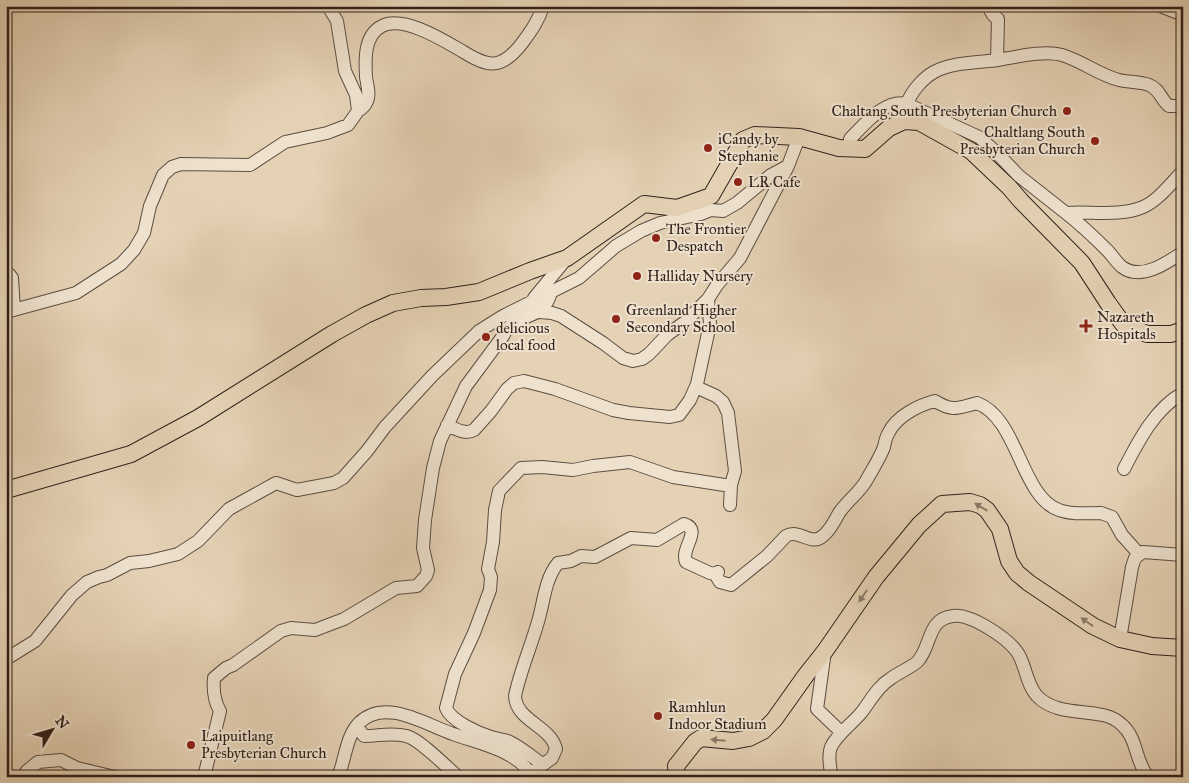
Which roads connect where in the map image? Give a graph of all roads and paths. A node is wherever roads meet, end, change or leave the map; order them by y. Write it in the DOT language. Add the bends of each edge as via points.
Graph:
graph roads {
  1 [pos="328,6"];
  2 [pos="543,6"];
  3 [pos="988,6"];
  4 [pos="1160,6"];
  5 [pos="1183,15"];
  6 [pos="997,60"];
  7 [pos="907,104"];
  8 [pos="1183,106"];
  9 [pos="358,111"];
  10 [pos="799,137"];
  11 [pos="849,148"];
  12 [pos="788,166"];
  13 [pos="1183,171"];
  14 [pos="1066,213"];
  15 [pos="1183,252"];
  16 [pos="567,258"];
  17 [pos="6,272"];
  18 [pos="551,292"];
  19 [pos="708,299"];
  20 [pos="531,302"];
  21 [pos="10,311"];
  22 [pos="539,312"];
  23 [pos="1183,330"];
  24 [pos="696,387"];
  25 [pos="1183,393"];
  26 [pos="447,425"];
  27 [pos="1124,469"];
  28 [pos="731,486"];
  29 [pos="6,490"];
  30 [pos="730,505"];
  31 [pos="1139,554"];
  32 [pos="1183,555"];
  33 [pos="1120,639"];
  34 [pos="1183,648"];
  35 [pos="825,651"];
  36 [pos="6,659"];
  37 [pos="357,727"];
  38 [pos="841,732"];
  39 [pos="542,764"];
  40 [pos="532,775"];
  41 [pos="23,777"];
  42 [pos="115,777"];
  43 [pos="204,777"];
  44 [pos="338,777"];
  45 [pos="458,777"];
  46 [pos="677,777"];
  47 [pos="831,777"];
  48 [pos="1148,777"];
  1 -- 9 [label="street" via="337,21 345,71 356,94"];
  2 -- 9 [label="street" via="517,49 497,64 474,59 405,23 380,26 367,43 369,92 366,103"];
  3 -- 6 [label="street" via="998,19"];
  4 -- 5 [label="street"];
  6 -- 7 [label="street" via="952,66 932,73 909,97"];
  6 -- 8 [label="street" via="1028,55 1061,55 1117,80 1148,84 1162,95 1169,106"];
  7 -- 11 [label="street" via="901,102 885,108 850,140"];
  7 -- 14 [label="street" via="979,137 1019,176"];
  9 -- 21 [label="street" via="348,125 285,142 250,165 181,164 172,167 163,176 150,206 144,234 122,264 76,293"];
  10 -- 11 [label="main road"];
  10 -- 12 [label="street"];
  10 -- 16 [label="main road" via="755,134 743,140 711,196 677,208 644,204"];
  11 -- 23 [label="main road" via="866,149 889,128 904,121 919,122 971,151 1009,187 1082,263 1123,324 1147,334 1171,334"];
  12 -- 18 [label="street" via="723,211 711,210 660,223 626,238 578,278"];
  12 -- 19 [label="street" via="740,258"];
  13 -- 14 [label="street" via="1143,207 1121,212"];
  14 -- 15 [label="street" via="1130,272 1155,268"];
  16 -- 20 [label="street"];
  16 -- 29 [label="main road" via="479,292 393,303 332,334 198,418 131,454"];
  17 -- 21 [label="street" via="12,278"];
  18 -- 20 [label="street"];
  18 -- 22 [label="street" via="548,302"];
  19 -- 22 [label="street" via="649,354 633,361 623,358 561,316"];
  19 -- 24 [label="street" via="710,324"];
  20 -- 36 [label="street" via="488,324 469,341 432,376 367,451 334,483 297,490 276,483 229,509 198,541 178,554 130,563 87,582 72,595 35,641"];
  22 -- 26 [label="street" via="523,317 507,328 466,386"];
  24 -- 26 [label="street" via="684,410 670,417 613,410 555,388 524,381 507,389 470,432"];
  24 -- 28 [label="street" via="716,396 726,407 735,471"];
  25 -- 27 [label="street" via="1157,416"];
  26 -- 43 [label="street" via="435,456 428,493 423,548 428,570 426,576 417,586 396,588 344,620 315,630 291,628 282,631 214,678 216,704 220,711"];
  28 -- 30 [label="street"];
  28 -- 39 [label="street" via="673,478 624,462 573,470 520,468 499,491 488,569 490,590 455,674 446,708 450,715 470,728 510,742"];
  31 -- 32 [label="street"];
  31 -- 33 [label="street" via="1132,567"];
  31 -- 39 [label="street" via="1107,514 1065,512 1041,498 992,411 976,403 948,408 935,401 922,404 889,430 868,479 843,507 826,534 811,540 791,533 731,585 720,582 717,573 686,562 684,554 692,529 684,524 657,540 631,538 595,557 581,556 558,563 551,571 515,696 527,718 545,731 555,745 554,756"];
  33 -- 34 [label="main road"];
  33 -- 35 [label="main road, one-way" via="1093,626 1029,583 1009,561 1000,529 987,510 970,502 956,502 942,504 919,525 876,577"];
  35 -- 38 [label="street" via="816,709"];
  35 -- 46 [label="main road, one-way" via="763,731 733,741 702,738 694,742 676,766"];
  37 -- 40 [label="street" via="378,714 398,713 413,717 488,745 523,764"];
  37 -- 44 [label="street"];
  37 -- 45 [label="street" via="364,736 395,734 411,737"];
  38 -- 47 [label="street" via="831,748"];
  38 -- 48 [label="street" via="862,712 883,683 917,662 928,645 930,633 942,618 962,616 1012,645 1037,696 1064,710 1114,718 1123,725 1131,735 1138,760"];
  39 -- 40 [label="street"];
  41 -- 42 [label="street" via="38,762 61,760 77,768"];
}
